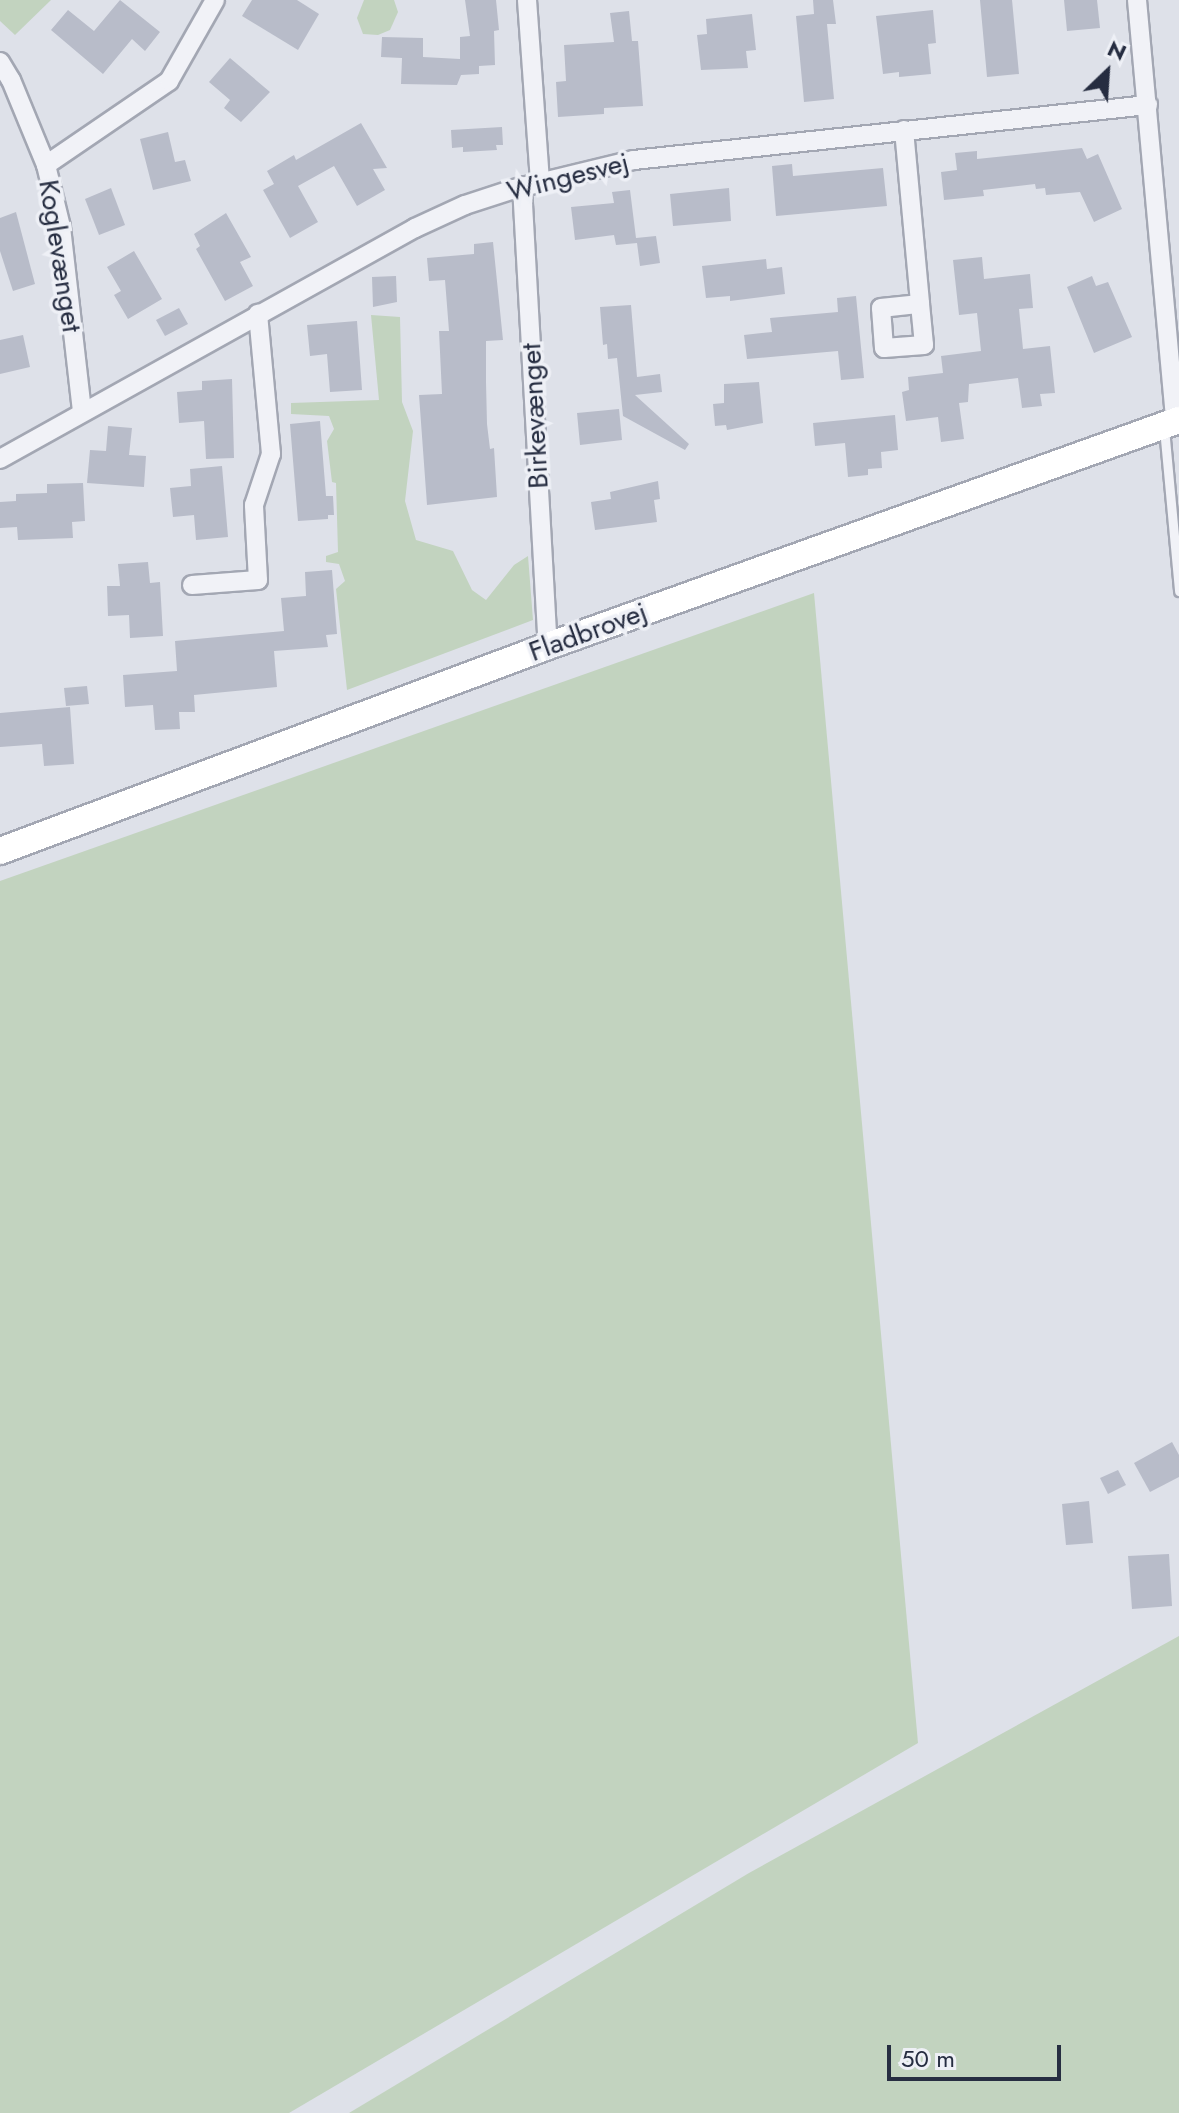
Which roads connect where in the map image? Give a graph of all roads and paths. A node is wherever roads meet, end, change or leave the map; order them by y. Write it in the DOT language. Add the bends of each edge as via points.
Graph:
graph roads {
  1 [pos="215,0"];
  2 [pos="527,0"];
  3 [pos="1137,0"];
  4 [pos="0,62"];
  5 [pos="1148,105"];
  6 [pos="904,130"];
  7 [pos="46,165"];
  8 [pos="531,184"];
  9 [pos="920,304"];
  10 [pos="258,314"];
  11 [pos="82,412"];
  12 [pos="1173,423"];
  13 [pos="0,459"];
  14 [pos="192,585"];
  15 [pos="1179,591"];
  16 [pos="548,646"];
  17 [pos="0,851"];
  1 -- 7 [label="street" via="169,81"];
  2 -- 8 [label="street, Birkevænget"];
  3 -- 5 [label="street"];
  4 -- 7 [label="street, Koglevænget"];
  5 -- 6 [label="street, Wingesvej"];
  5 -- 12 [label="street"];
  6 -- 8 [label="street, Wingesvej" via="634,160"];
  6 -- 9 [label="street"];
  7 -- 11 [label="street, Koglevænget" via="61,227"];
  8 -- 10 [label="street, Wingesvej" via="415,228"];
  8 -- 16 [label="street, Birkevænget"];
  10 -- 11 [label="street, Wingesvej"];
  10 -- 14 [label="street" via="271,454 254,505 258,580"];
  11 -- 13 [label="street, Wingesvej"];
  12 -- 15 [label="lane"];
  12 -- 16 [label="main road, Fladbrovej"];
  16 -- 17 [label="main road, Fladbrovej"];
}
